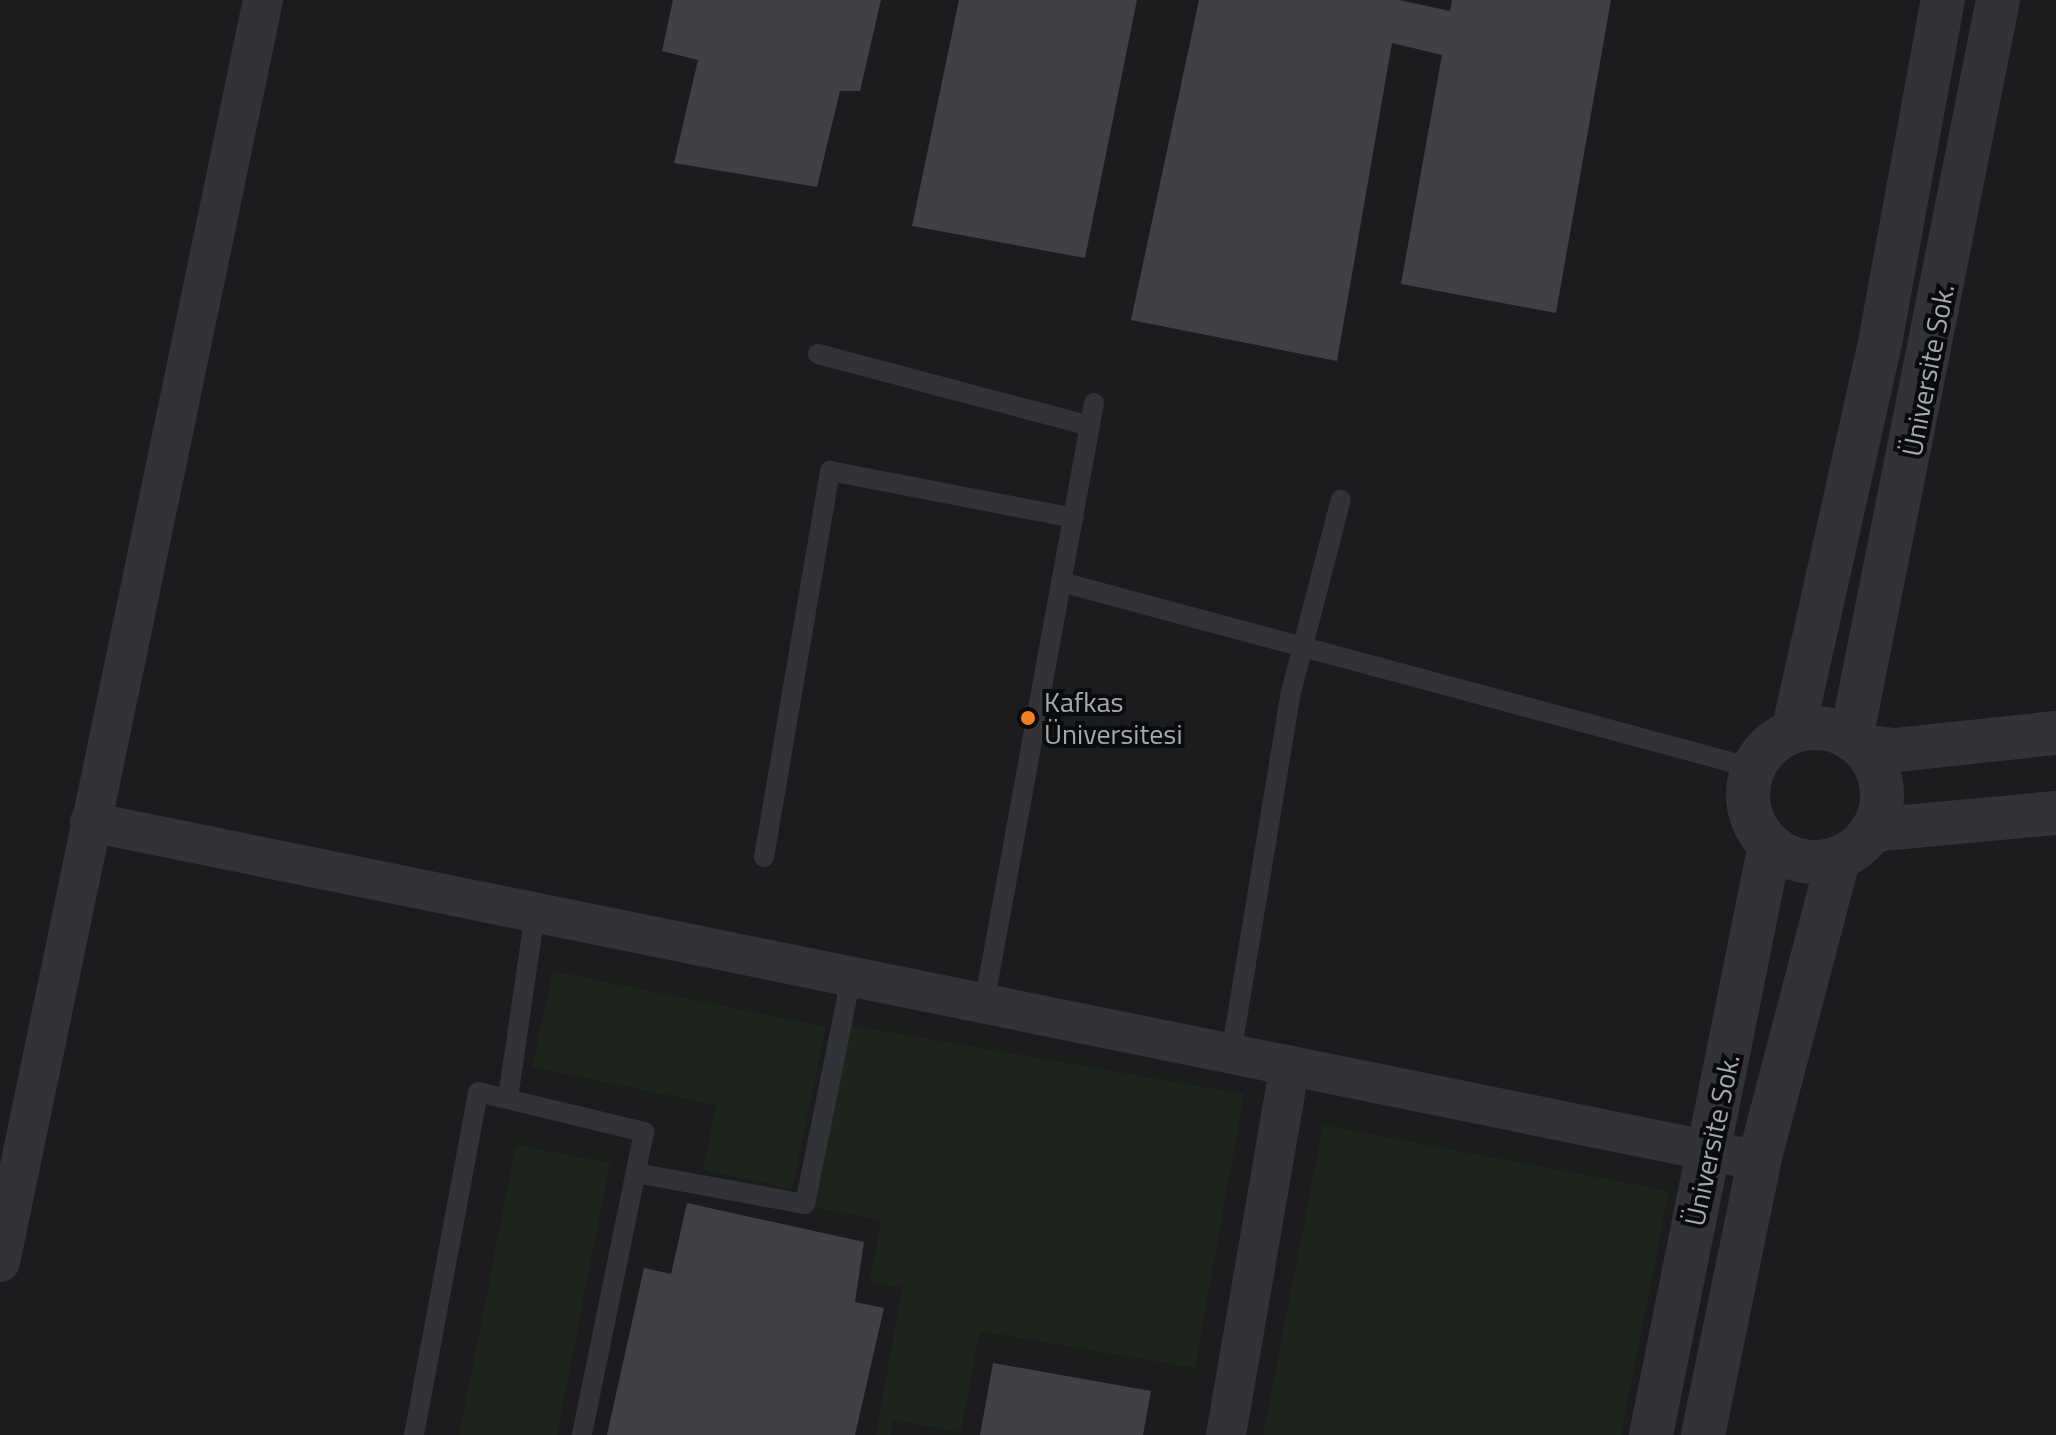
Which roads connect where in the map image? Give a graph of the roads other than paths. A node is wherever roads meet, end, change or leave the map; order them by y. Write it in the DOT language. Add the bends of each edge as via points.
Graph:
graph roads {
  1 [pos="263,0"];
  2 [pos="1943,0"];
  3 [pos="1998,0"];
  4 [pos="818,354"];
  5 [pos="1094,403"];
  6 [pos="1090,426"];
  7 [pos="1341,499"];
  8 [pos="1073,518"];
  9 [pos="1061,582"];
  10 [pos="1303,647"];
  11 [pos="1793,732"];
  12 [pos="2056,733"];
  13 [pos="1856,743"];
  14 [pos="1753,768"];
  15 [pos="2056,813"];
  16 [pos="90,822"];
  17 [pos="1856,844"];
  18 [pos="1770,845"];
  19 [pos="764,857"];
  20 [pos="535,913"];
  21 [pos="851,977"];
  22 [pos="984,1004"];
  23 [pos="1231,1054"];
  24 [pos="1290,1066"];
  25 [pos="508,1098"];
  26 [pos="1708,1151"];
  27 [pos="1759,1161"];
  28 [pos="636,1173"];
  29 [pos="0,1262"];
  30 [pos="414,1435"];
  31 [pos="582,1435"];
  32 [pos="1226,1435"];
  33 [pos="1651,1435"];
  34 [pos="1703,1435"];
  1 -- 16 [label="street"];
  2 -- 11 [label="street, Üniversite Sok." via="1877,352"];
  3 -- 13 [label="street, Üniversite Sok."];
  4 -- 6 [label="lane"];
  5 -- 6 [label="lane"];
  6 -- 8 [label="lane"];
  7 -- 10 [label="lane"];
  8 -- 9 [label="lane"];
  8 -- 19 [label="lane" via="830,471"];
  9 -- 10 [label="lane"];
  9 -- 22 [label="lane"];
  10 -- 14 [label="lane"];
  10 -- 23 [label="lane"];
  11 -- 13 [label="street" via="1829,730"];
  11 -- 14 [label="street"];
  12 -- 13 [label="street" via="1896,750"];
  13 -- 17 [label="street" via="1882,796"];
  14 -- 18 [label="street" via="1748,804"];
  15 -- 17 [label="street"];
  16 -- 20 [label="street"];
  16 -- 29 [label="street"];
  17 -- 18 [label="street" via="1810,862"];
  17 -- 27 [label="street, Üniversite Sok."];
  18 -- 26 [label="street, Üniversite Sok."];
  20 -- 21 [label="street"];
  20 -- 25 [label="lane"];
  21 -- 22 [label="street"];
  21 -- 28 [label="lane" via="805,1204"];
  22 -- 23 [label="street"];
  23 -- 24 [label="street"];
  24 -- 26 [label="street"];
  24 -- 32 [label="street"];
  25 -- 28 [label="lane" via="644,1132"];
  25 -- 30 [label="lane" via="478,1092"];
  26 -- 27 [label="street"];
  26 -- 33 [label="street, Üniversite Sok."];
  27 -- 34 [label="street, Üniversite Sok."];
  28 -- 31 [label="lane"];
}
